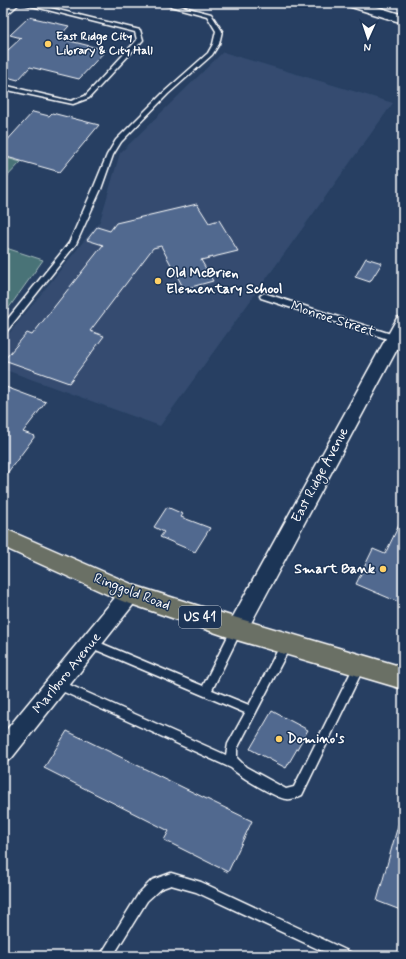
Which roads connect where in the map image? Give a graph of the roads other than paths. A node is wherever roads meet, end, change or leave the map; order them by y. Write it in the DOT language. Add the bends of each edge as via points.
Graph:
graph roads {
  1 [pos="17,3"];
  2 [pos="22,3"];
  3 [pos="162,3"];
  4 [pos="352,3"];
  5 [pos="3,16"];
  6 [pos="403,19"];
  7 [pos="3,87"];
  8 [pos="264,296"];
  9 [pos="403,322"];
  10 [pos="3,330"];
  11 [pos="398,340"];
  12 [pos="3,537"];
  13 [pos="130,594"];
  14 [pos="237,629"];
  15 [pos="91,643"];
  16 [pos="286,643"];
  17 [pos="360,665"];
  18 [pos="403,678"];
  19 [pos="57,684"];
  20 [pos="206,691"];
  21 [pos="251,711"];
  22 [pos="3,751"];
  23 [pos="234,764"];
  24 [pos="106,956"];
  25 [pos="346,956"];
  1 -- 5 [label="lane"];
  2 -- 7 [label="lane" via="138,31 140,40 87,97 71,103"];
  3 -- 10 [label="lane" via="209,15 218,31 216,44 210,54 118,141 72,244"];
  4 -- 6 [label="street"];
  8 -- 11 [label="lane, Monroe Street"];
  9 -- 11 [label="street, East Ridge Avenue"];
  11 -- 14 [label="street, East Ridge Avenue"];
  12 -- 13 [label="main road, Ringgold Road / US 41"];
  13 -- 14 [label="main road, Ringgold Road / US 41"];
  13 -- 15 [label="street, Marlboro Avenue"];
  14 -- 16 [label="main road, Ringgold Road / US 41"];
  14 -- 20 [label="lane"];
  15 -- 19 [label="street, Marlboro Avenue"];
  15 -- 20 [label="lane"];
  16 -- 17 [label="main road, Ringgold Road / US 41"];
  16 -- 21 [label="lane"];
  17 -- 18 [label="main road, Ringgold Road / US 41"];
  17 -- 23 [label="lane" via="298,791 285,794"];
  19 -- 22 [label="street, Marlboro Avenue"];
  19 -- 23 [label="lane"];
  20 -- 21 [label="lane"];
  21 -- 23 [label="lane" via="232,748 231,757"];
  24 -- 25 [label="lane" via="143,897 156,884 171,879 197,886"];
}
